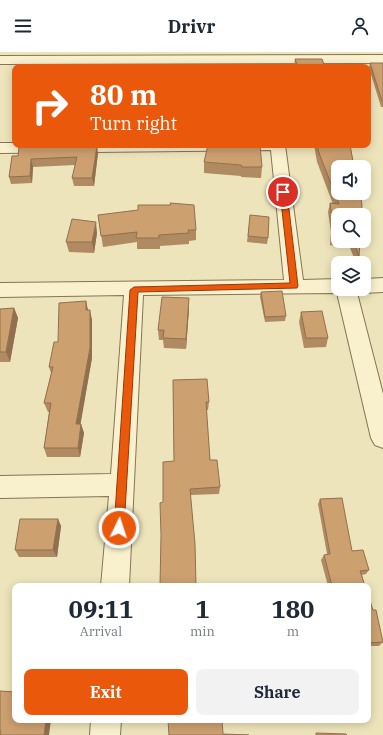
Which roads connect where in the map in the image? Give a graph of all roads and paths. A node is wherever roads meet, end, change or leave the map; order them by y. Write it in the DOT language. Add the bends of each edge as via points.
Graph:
graph roads {
  1 [pos="204,55"];
  2 [pos="339,56"];
  3 [pos="383,59"];
  4 [pos="0,60"];
  5 [pos="269,63"];
  6 [pos="0,148"];
  7 [pos="12,148"];
  8 [pos="278,148"];
  9 [pos="383,285"];
  10 [pos="294,286"];
  11 [pos="331,286"];
  12 [pos="371,286"];
  13 [pos="0,290"];
  14 [pos="134,290"];
  15 [pos="348,296"];
  16 [pos="383,438"];
  17 [pos="122,485"];
  18 [pos="0,487"];
  19 [pos="115,583"];
  20 [pos="106,723"];
  21 [pos="105,735"];
  1 -- 4 [label="street"];
  1 -- 5 [label="street"];
  2 -- 3 [label="street"];
  2 -- 5 [label="street"];
  6 -- 7 [label="street"];
  8 -- 10 [label="street"];
  9 -- 12 [label="street"];
  10 -- 11 [label="street"];
  10 -- 14 [label="street"];
  13 -- 14 [label="street"];
  14 -- 17 [label="street"];
  15 -- 16 [label="street"];
  17 -- 18 [label="street"];
  17 -- 19 [label="street"];
  20 -- 21 [label="street"];
}
